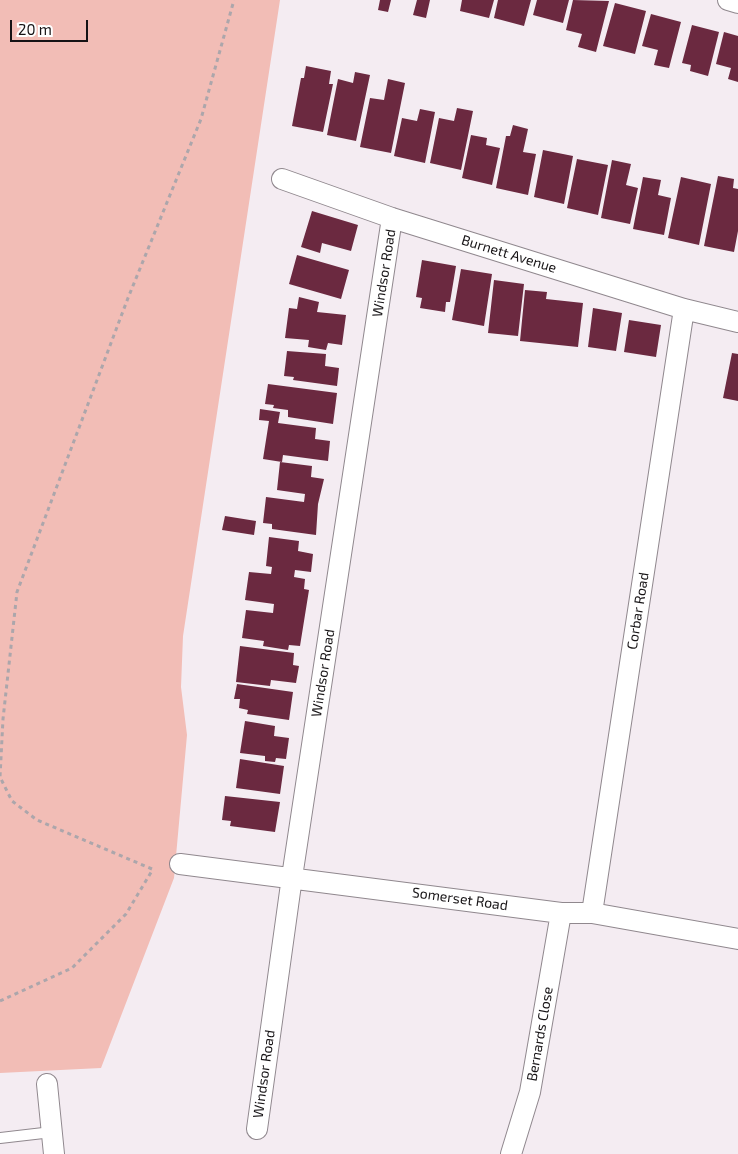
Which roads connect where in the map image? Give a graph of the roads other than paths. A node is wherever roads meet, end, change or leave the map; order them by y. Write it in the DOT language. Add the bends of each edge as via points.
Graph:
graph roads {
  1 [pos="728,0"];
  2 [pos="738,3"];
  3 [pos="282,179"];
  4 [pos="392,218"];
  5 [pos="684,309"];
  6 [pos="738,322"];
  7 [pos="180,864"];
  8 [pos="292,877"];
  9 [pos="562,913"];
  10 [pos="592,913"];
  11 [pos="738,940"];
  12 [pos="47,1084"];
  13 [pos="256,1129"];
  14 [pos="52,1132"];
  15 [pos="0,1138"];
  16 [pos="54,1154"];
  17 [pos="512,1154"];
  1 -- 2 [label="street"];
  3 -- 4 [label="street, Burnett Avenue"];
  4 -- 5 [label="street, Burnett Avenue"];
  4 -- 8 [label="street, Windsor Road"];
  5 -- 6 [label="street, Burnett Avenue"];
  5 -- 10 [label="street, Corbar Road"];
  7 -- 8 [label="street, Somerset Road"];
  8 -- 9 [label="street, Somerset Road"];
  8 -- 13 [label="street, Windsor Road"];
  9 -- 10 [label="street, Somerset Road"];
  9 -- 17 [label="street, Bernards Close" via="530,1092"];
  10 -- 11 [label="street, Somerset Road"];
  12 -- 14 [label="street"];
  14 -- 15 [label="lane"];
  14 -- 16 [label="street"];
}
